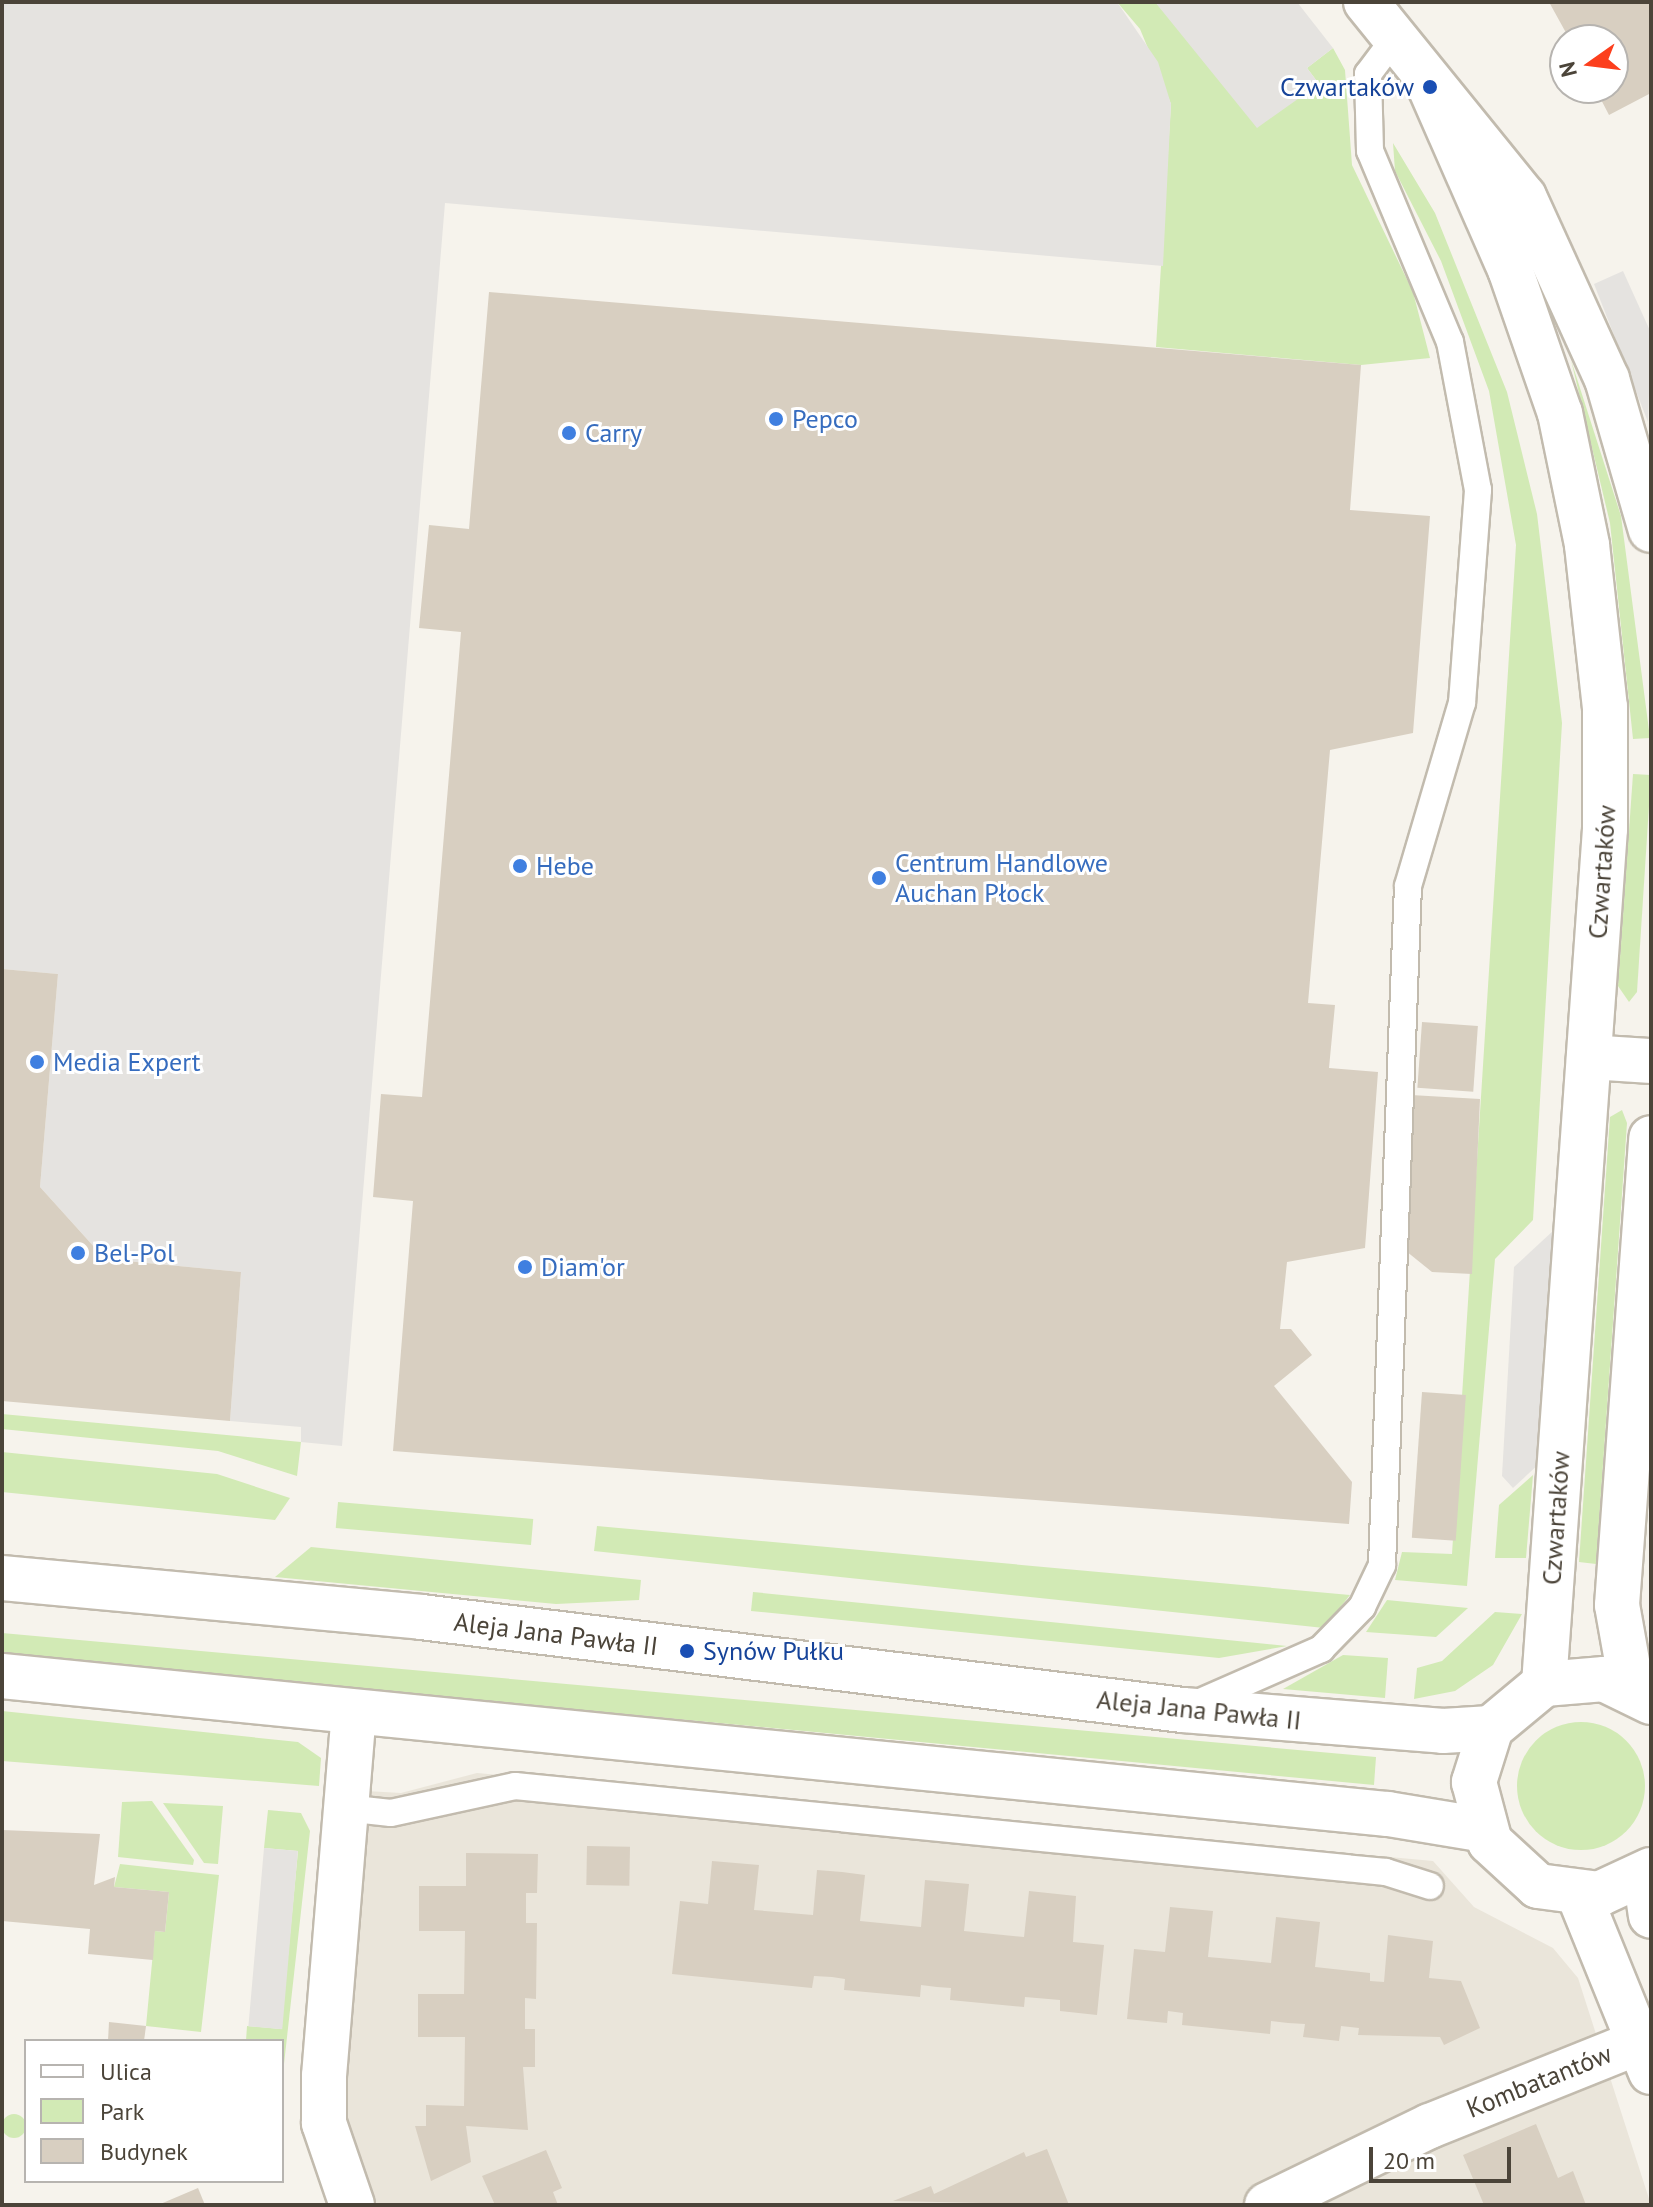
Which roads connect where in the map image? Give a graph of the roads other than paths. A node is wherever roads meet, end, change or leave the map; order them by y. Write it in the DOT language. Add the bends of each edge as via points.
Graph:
graph roads {
  1 [pos="1366,2"];
  2 [pos="1395,38"];
  3 [pos="1430,87"];
  4 [pos="1651,530"];
  5 [pos="1589,1057"];
  6 [pos="1651,1061"];
  7 [pos="1651,1138"];
  8 [pos="2,1578"];
  9 [pos="2,1676"];
  10 [pos="1544,1684"];
  11 [pos="1642,1695"];
  12 [pos="1183,1710"];
  13 [pos="354,1712"];
  14 [pos="1491,1728"];
  15 [pos="345,1808"];
  16 [pos="1485,1830"];
  17 [pos="1430,1886"];
  18 [pos="1649,1887"];
  19 [pos="1579,1895"];
  20 [pos="1645,2057"];
  21 [pos="352,2205"];
  22 [pos="1267,2205"];
  1 -- 2 [label="street, Czwartaków"];
  2 -- 3 [label="street, Czwartaków"];
  2 -- 12 [label="lane" via="1368,74 1370,151 1450,342 1478,490 1462,703 1408,886 1382,1565 1362,1607 1321,1649"];
  3 -- 4 [label="street, Czwartaków" via="1524,197 1538,224 1607,379"];
  3 -- 5 [label="street, Czwartaków" via="1544,360 1587,545 1607,769"];
  5 -- 6 [label="street"];
  5 -- 10 [label="street, Czwartaków"];
  7 -- 11 [label="street" via="1617,1605"];
  8 -- 12 [label="street, Aleja Jana Pawła II" via="421,1617"];
  9 -- 13 [label="street"];
  10 -- 11 [label="street" via="1588,1677"];
  10 -- 14 [label="street" via="1507,1707"];
  12 -- 14 [label="street, Aleja Jana Pawła II" via="1443,1731"];
  13 -- 15 [label="street"];
  13 -- 16 [label="street" via="1388,1814"];
  14 -- 16 [label="street" via="1474,1782"];
  15 -- 17 [label="lane" via="391,1813 515,1786 1386,1872"];
  15 -- 21 [label="street" via="324,2109"];
  16 -- 19 [label="street" via="1527,1880"];
  18 -- 19 [label="street"];
  19 -- 20 [label="street"];
  20 -- 22 [label="street, Kombatantów" via="1430,2126"];
}
